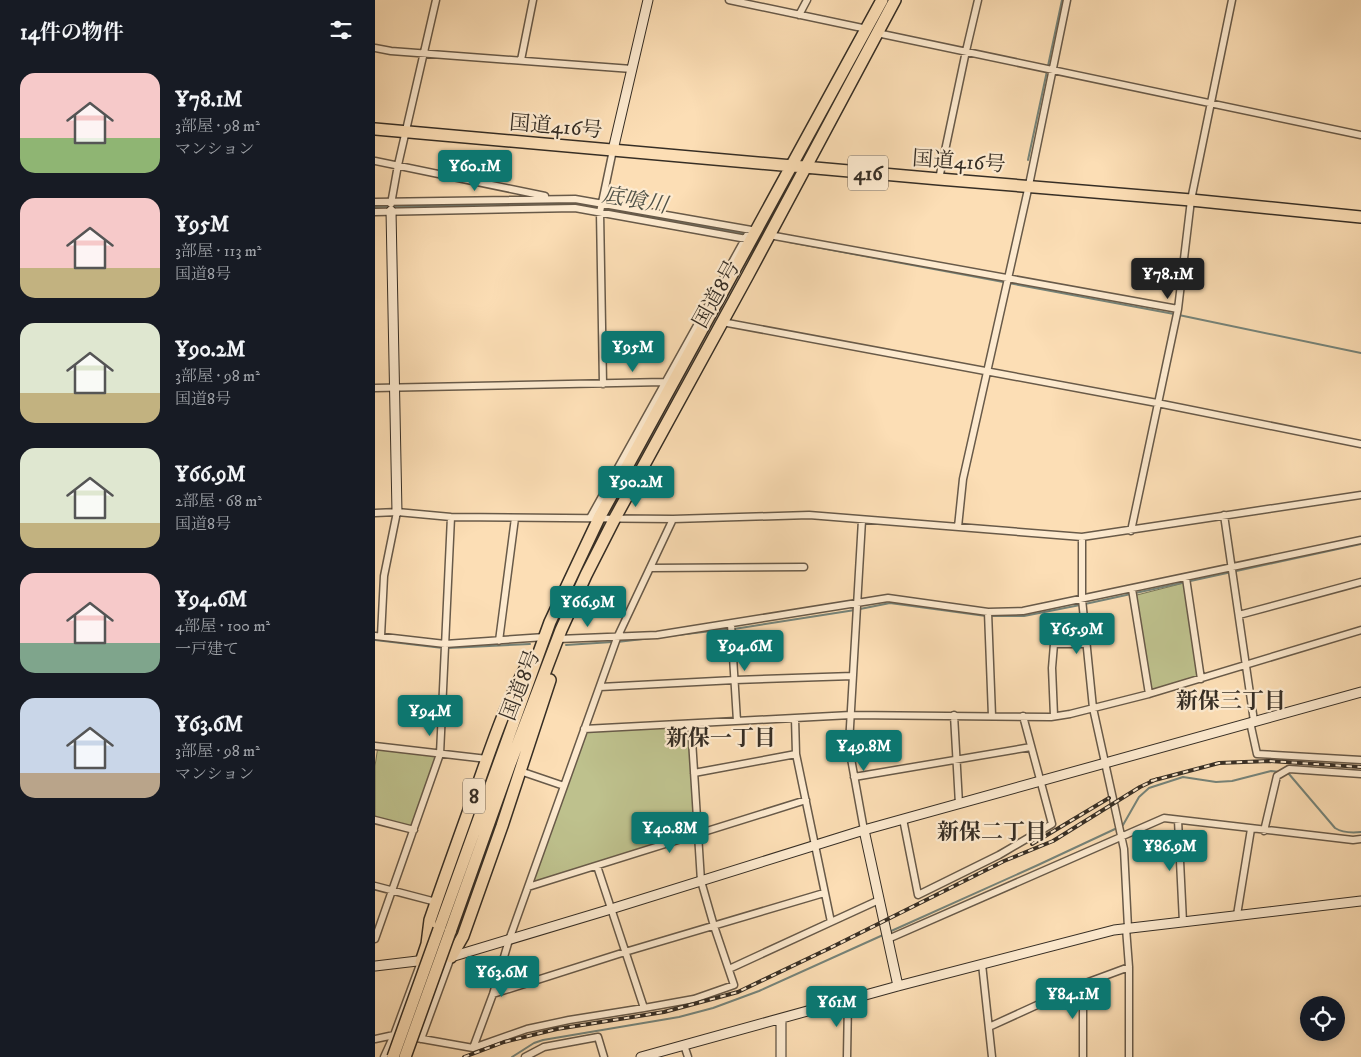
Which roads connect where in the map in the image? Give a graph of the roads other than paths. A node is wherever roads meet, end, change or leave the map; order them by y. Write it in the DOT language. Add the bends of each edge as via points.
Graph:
graph roads {
  1 [pos="436,0"];
  2 [pos="533,0"];
  3 [pos="648,0"];
  4 [pos="729,0"];
  5 [pos="807,0"];
  6 [pos="882,0"];
  7 [pos="895,0"];
  8 [pos="978,0"];
  9 [pos="1067,0"];
  10 [pos="1232,0"];
  11 [pos="799,15"];
  12 [pos="872,31"];
  13 [pos="375,48"];
  14 [pos="966,51"];
  15 [pos="423,53"];
  16 [pos="521,60"];
  17 [pos="632,69"];
  18 [pos="1053,70"];
  19 [pos="1211,103"];
  20 [pos="375,129"];
  21 [pos="407,132"];
  22 [pos="1361,135"];
  23 [pos="613,150"];
  24 [pos="375,161"];
  25 [pos="398,166"];
  26 [pos="791,166"];
  27 [pos="805,167"];
  28 [pos="939,179"];
  29 [pos="1029,185"];
  30 [pos="557,199"];
  31 [pos="1191,200"];
  32 [pos="375,202"];
  33 [pos="391,202"];
  34 [pos="601,203"];
  35 [pos="375,212"];
  36 [pos="391,212"];
  37 [pos="599,212"];
  38 [pos="1361,217"];
  39 [pos="751,235"];
  40 [pos="769,235"];
  41 [pos="1008,278"];
  42 [pos="1178,309"];
  43 [pos="722,322"];
  44 [pos="987,372"];
  45 [pos="664,382"];
  46 [pos="603,384"];
  47 [pos="395,387"];
  48 [pos="375,388"];
  49 [pos="1157,403"];
  50 [pos="1361,444"];
  51 [pos="1361,495"];
  52 [pos="375,512"];
  53 [pos="397,512"];
  54 [pos="1224,515"];
  55 [pos="451,518"];
  56 [pos="515,518"];
  57 [pos="594,518"];
  58 [pos="615,518"];
  59 [pos="673,519"];
  60 [pos="862,520"];
  61 [pos="958,527"];
  62 [pos="1131,530"];
  63 [pos="1082,537"];
  64 [pos="1361,540"];
  65 [pos="804,567"];
  66 [pos="650,568"];
  67 [pos="1232,568"];
  68 [pos="375,575"];
  69 [pos="384,576"];
  70 [pos="1186,578"];
  71 [pos="1361,582"];
  72 [pos="1132,589"];
  73 [pos="1082,599"];
  74 [pos="857,604"];
  75 [pos="988,612"];
  76 [pos="1239,615"];
  77 [pos="731,624"];
  78 [pos="1361,630"];
  79 [pos="378,636"];
  80 [pos="560,636"];
  81 [pos="545,637"];
  82 [pos="617,638"];
  83 [pos="499,641"];
  84 [pos="445,644"];
  85 [pos="1086,644"];
  86 [pos="1246,666"];
  87 [pos="853,676"];
  88 [pos="1201,679"];
  89 [pos="735,680"];
  90 [pos="600,687"];
  91 [pos="1361,692"];
  92 [pos="1149,694"];
  93 [pos="1093,708"];
  94 [pos="851,715"];
  95 [pos="954,716"];
  96 [pos="992,716"];
  97 [pos="1023,716"];
  98 [pos="1054,716"];
  99 [pos="795,718"];
  100 [pos="737,721"];
  101 [pos="1252,722"];
  102 [pos="691,724"];
  103 [pos="584,729"];
  104 [pos="375,746"];
  105 [pos="1031,747"];
  106 [pos="440,754"];
  107 [pos="796,754"];
  108 [pos="487,759"];
  109 [pos="956,760"];
  110 [pos="1361,760"];
  111 [pos="1104,762"];
  112 [pos="520,771"];
  113 [pos="694,773"];
  114 [pos="1361,774"];
  115 [pos="854,778"];
  116 [pos="1039,781"];
  117 [pos="564,786"];
  118 [pos="806,800"];
  119 [pos="959,804"];
  120 [pos="903,819"];
  121 [pos="375,820"];
  122 [pos="1178,820"];
  123 [pos="1251,829"];
  124 [pos="413,830"];
  125 [pos="864,830"];
  126 [pos="1264,831"];
  127 [pos="698,834"];
  128 [pos="1121,837"];
  129 [pos="1361,839"];
  130 [pos="815,846"];
  131 [pos="597,866"];
  132 [pos="701,881"];
  133 [pos="375,886"];
  134 [pos="528,887"];
  135 [pos="392,891"];
  136 [pos="824,892"];
  137 [pos="879,900"];
  138 [pos="1361,901"];
  139 [pos="436,902"];
  140 [pos="611,910"];
  141 [pos="1237,915"];
  142 [pos="383,916"];
  143 [pos="375,917"];
  144 [pos="831,922"];
  145 [pos="1183,922"];
  146 [pos="714,926"];
  147 [pos="1127,928"];
  148 [pos="445,930"];
  149 [pos="375,939"];
  150 [pos="888,939"];
  151 [pos="509,940"];
  152 [pos="625,952"];
  153 [pos="451,957"];
  154 [pos="421,962"];
  155 [pos="982,964"];
  156 [pos="375,966"];
  157 [pos="1129,966"];
  158 [pos="729,969"];
  159 [pos="1083,984"];
  160 [pos="898,986"];
  161 [pos="493,994"];
  162 [pos="848,1000"];
  163 [pos="644,1008"];
  164 [pos="781,1019"];
  165 [pos="989,1028"];
  166 [pos="394,1035"];
  167 [pos="375,1039"];
  168 [pos="421,1039"];
  169 [pos="684,1045"];
  170 [pos="473,1048"];
  171 [pos="384,1057"];
  172 [pos="393,1057"];
  173 [pos="405,1057"];
  174 [pos="525,1057"];
  175 [pos="604,1057"];
  176 [pos="641,1057"];
  177 [pos="688,1057"];
  178 [pos="781,1057"];
  179 [pos="847,1057"];
  180 [pos="992,1057"];
  181 [pos="1083,1057"];
  182 [pos="1129,1057"];
  1 -- 15 [label="street"];
  2 -- 16 [label="street"];
  3 -- 17 [label="street"];
  4 -- 11 [label="street"];
  5 -- 11 [label="street"];
  6 -- 12 [label="highway, 国道8号 / 8"];
  7 -- 12 [label="highway, 国道8号 / 8"];
  8 -- 14 [label="street"];
  9 -- 18 [label="street"];
  10 -- 19 [label="street"];
  11 -- 12 [label="street"];
  12 -- 14 [label="street"];
  12 -- 26 [label="highway, 国道8号 / 8"];
  12 -- 27 [label="highway, 国道8号 / 8"];
  13 -- 15 [label="street"];
  14 -- 18 [label="street"];
  14 -- 28 [label="street"];
  15 -- 16 [label="street"];
  15 -- 21 [label="street"];
  16 -- 17 [label="street"];
  17 -- 23 [label="street"];
  18 -- 19 [label="street"];
  18 -- 29 [label="street"];
  19 -- 22 [label="street"];
  19 -- 31 [label="street"];
  20 -- 21 [label="highway, 国道416号 / 416"];
  21 -- 23 [label="highway, 国道416号 / 416"];
  21 -- 25 [label="street"];
  23 -- 26 [label="highway, 国道416号 / 416"];
  23 -- 34 [label="street"];
  24 -- 25 [label="street"];
  25 -- 30 [label="street"];
  25 -- 33 [label="street"];
  26 -- 27 [label="highway, 国道416号 / 416"];
  26 -- 39 [label="highway, 国道8号 / 8"];
  27 -- 28 [label="highway, 国道416号 / 416"];
  27 -- 40 [label="highway, 国道8号 / 8"];
  28 -- 29 [label="highway, 国道416号 / 416"];
  29 -- 31 [label="highway, 国道416号 / 416"];
  29 -- 41 [label="street"];
  30 -- 33 [label="street"];
  30 -- 34 [label="street"];
  31 -- 38 [label="highway, 国道416号 / 416"];
  31 -- 42 [label="street"];
  32 -- 33 [label="street"];
  33 -- 36 [label="street"];
  34 -- 37 [label="street"];
  34 -- 39 [label="street"];
  35 -- 36 [label="street"];
  36 -- 37 [label="street" via="575,208"];
  36 -- 47 [label="street"];
  37 -- 39 [label="street"];
  37 -- 46 [label="street"];
  39 -- 45 [label="street"];
  39 -- 57 [label="highway, 国道8号 / 8"];
  40 -- 41 [label="street"];
  40 -- 43 [label="highway, 国道8号 / 8"];
  41 -- 42 [label="street"];
  41 -- 44 [label="street"];
  42 -- 49 [label="street"];
  43 -- 44 [label="street"];
  43 -- 58 [label="highway, 国道8号 / 8"];
  44 -- 49 [label="street"];
  44 -- 61 [label="street" via="963,479"];
  45 -- 46 [label="street"];
  45 -- 57 [label="street"];
  46 -- 47 [label="street"];
  47 -- 48 [label="street"];
  47 -- 53 [label="street"];
  49 -- 50 [label="street"];
  49 -- 62 [label="street"];
  51 -- 54 [label="street"];
  52 -- 53 [label="street"];
  53 -- 55 [label="street"];
  53 -- 69 [label="street"];
  54 -- 62 [label="street"];
  54 -- 67 [label="street"];
  55 -- 56 [label="street"];
  55 -- 84 [label="street"];
  56 -- 57 [label="street"];
  56 -- 83 [label="street"];
  57 -- 58 [label="street"];
  57 -- 81 [label="highway, 国道8号 / 8"];
  58 -- 59 [label="street"];
  58 -- 80 [label="highway, 国道8号 / 8"];
  59 -- 60 [label="street" via="809,515"];
  59 -- 66 [label="street"];
  60 -- 61 [label="street"];
  60 -- 74 [label="street"];
  61 -- 63 [label="street"];
  62 -- 63 [label="street"];
  63 -- 73 [label="street"];
  64 -- 67 [label="street"];
  65 -- 66 [label="street"];
  66 -- 82 [label="street"];
  67 -- 70 [label="street"];
  67 -- 76 [label="street"];
  68 -- 69 [label="street"];
  69 -- 79 [label="street"];
  70 -- 72 [label="street"];
  70 -- 88 [label="street"];
  71 -- 76 [label="street"];
  72 -- 73 [label="street"];
  72 -- 92 [label="street"];
  73 -- 75 [label="street" via="1023,611"];
  73 -- 85 [label="street"];
  74 -- 75 [label="street" via="888,598"];
  74 -- 77 [label="street"];
  74 -- 87 [label="street"];
  75 -- 96 [label="street"];
  76 -- 86 [label="street"];
  77 -- 82 [label="street"];
  77 -- 89 [label="street"];
  78 -- 86 [label="street"];
  79 -- 84 [label="street"];
  80 -- 82 [label="street"];
  80 -- 112 [label="highway, 8" via="554,666"];
  80 -- 148 [label="highway, 国道8号 / 8"];
  81 -- 83 [label="street"];
  81 -- 108 [label="highway, 8" via="524,670"];
  81 -- 148 [label="highway, 国道8号 / 8"];
  82 -- 90 [label="street"];
  83 -- 84 [label="street"];
  84 -- 106 [label="street"];
  85 -- 93 [label="street"];
  85 -- 98 [label="street" via="1055,644 1052,668"];
  86 -- 88 [label="street"];
  86 -- 101 [label="street"];
  87 -- 89 [label="street"];
  87 -- 94 [label="street"];
  88 -- 92 [label="street"];
  89 -- 90 [label="street"];
  89 -- 100 [label="street"];
  90 -- 103 [label="street"];
  91 -- 101 [label="street"];
  92 -- 93 [label="street"];
  93 -- 98 [label="street"];
  93 -- 111 [label="street"];
  94 -- 95 [label="street"];
  94 -- 99 [label="street"];
  94 -- 115 [label="street" via="850,753"];
  95 -- 96 [label="street"];
  95 -- 109 [label="street"];
  96 -- 97 [label="street"];
  97 -- 98 [label="street"];
  97 -- 105 [label="street"];
  99 -- 100 [label="street"];
  99 -- 107 [label="street"];
  100 -- 102 [label="street"];
  101 -- 110 [label="street" via="1257,754"];
  101 -- 111 [label="street"];
  102 -- 103 [label="street"];
  102 -- 113 [label="street"];
  103 -- 117 [label="street"];
  104 -- 106 [label="street"];
  105 -- 109 [label="street"];
  105 -- 116 [label="street"];
  106 -- 108 [label="street"];
  106 -- 124 [label="street"];
  107 -- 113 [label="street"];
  107 -- 118 [label="street"];
  108 -- 139 [label="highway, 8" via="468,825"];
  109 -- 115 [label="street"];
  109 -- 119 [label="street"];
  111 -- 116 [label="street"];
  111 -- 128 [label="street"];
  112 -- 117 [label="street"];
  112 -- 153 [label="highway, 8" via="463,936"];
  113 -- 127 [label="street"];
  114 -- 126 [label="street" via="1289,769 1277,776"];
  115 -- 125 [label="street"];
  116 -- 119 [label="street"];
  116 -- 120 [label="street" via="1052,824 918,896"];
  117 -- 134 [label="street"];
  118 -- 127 [label="street"];
  118 -- 130 [label="street"];
  119 -- 120 [label="street"];
  120 -- 125 [label="street"];
  121 -- 124 [label="street"];
  122 -- 123 [label="street"];
  122 -- 128 [label="street" via="1164,818"];
  122 -- 145 [label="street"];
  123 -- 126 [label="street"];
  123 -- 141 [label="street"];
  124 -- 135 [label="street"];
  125 -- 130 [label="street"];
  125 -- 137 [label="street"];
  126 -- 129 [label="street"];
  127 -- 131 [label="street"];
  127 -- 132 [label="street"];
  128 -- 147 [label="street"];
  128 -- 150 [label="street"];
  130 -- 132 [label="street"];
  130 -- 136 [label="street"];
  131 -- 134 [label="street"];
  131 -- 140 [label="street"];
  132 -- 140 [label="street"];
  132 -- 146 [label="street"];
  133 -- 135 [label="street"];
  134 -- 151 [label="street"];
  135 -- 139 [label="street"];
  135 -- 142 [label="street"];
  136 -- 144 [label="street"];
  136 -- 146 [label="street"];
  137 -- 144 [label="street"];
  137 -- 150 [label="street"];
  138 -- 141 [label="street"];
  139 -- 154 [label="highway, 8"];
  140 -- 151 [label="street"];
  140 -- 152 [label="street"];
  141 -- 145 [label="street"];
  142 -- 143 [label="street"];
  142 -- 149 [label="street"];
  144 -- 158 [label="street"];
  145 -- 147 [label="street"];
  146 -- 152 [label="street"];
  146 -- 158 [label="street"];
  147 -- 155 [label="street"];
  147 -- 157 [label="street"];
  148 -- 172 [label="highway, 国道8号 / 8, bridge"];
  148 -- 173 [label="highway, 国道8号 / 8, bridge"];
  150 -- 160 [label="street"];
  151 -- 153 [label="street"];
  151 -- 161 [label="street"];
  152 -- 161 [label="street"];
  152 -- 163 [label="street"];
  153 -- 154 [label="street"];
  153 -- 168 [label="street"];
  154 -- 156 [label="street"];
  154 -- 166 [label="street"];
  155 -- 160 [label="street"];
  155 -- 165 [label="street"];
  157 -- 159 [label="street"];
  157 -- 182 [label="street"];
  158 -- 163 [label="street" via="734,985 694,999"];
  159 -- 165 [label="street"];
  159 -- 181 [label="street"];
  160 -- 162 [label="street"];
  161 -- 170 [label="street"];
  162 -- 164 [label="street"];
  162 -- 179 [label="street"];
  163 -- 170 [label="street" via="527,1029"];
  164 -- 169 [label="street"];
  164 -- 178 [label="street"];
  165 -- 180 [label="street"];
  166 -- 167 [label="street"];
  166 -- 168 [label="street"];
  166 -- 171 [label="street"];
  168 -- 170 [label="street"];
  169 -- 176 [label="street"];
  169 -- 177 [label="street"];
  174 -- 175 [label="street" via="544,1047 598,1037"];
}
